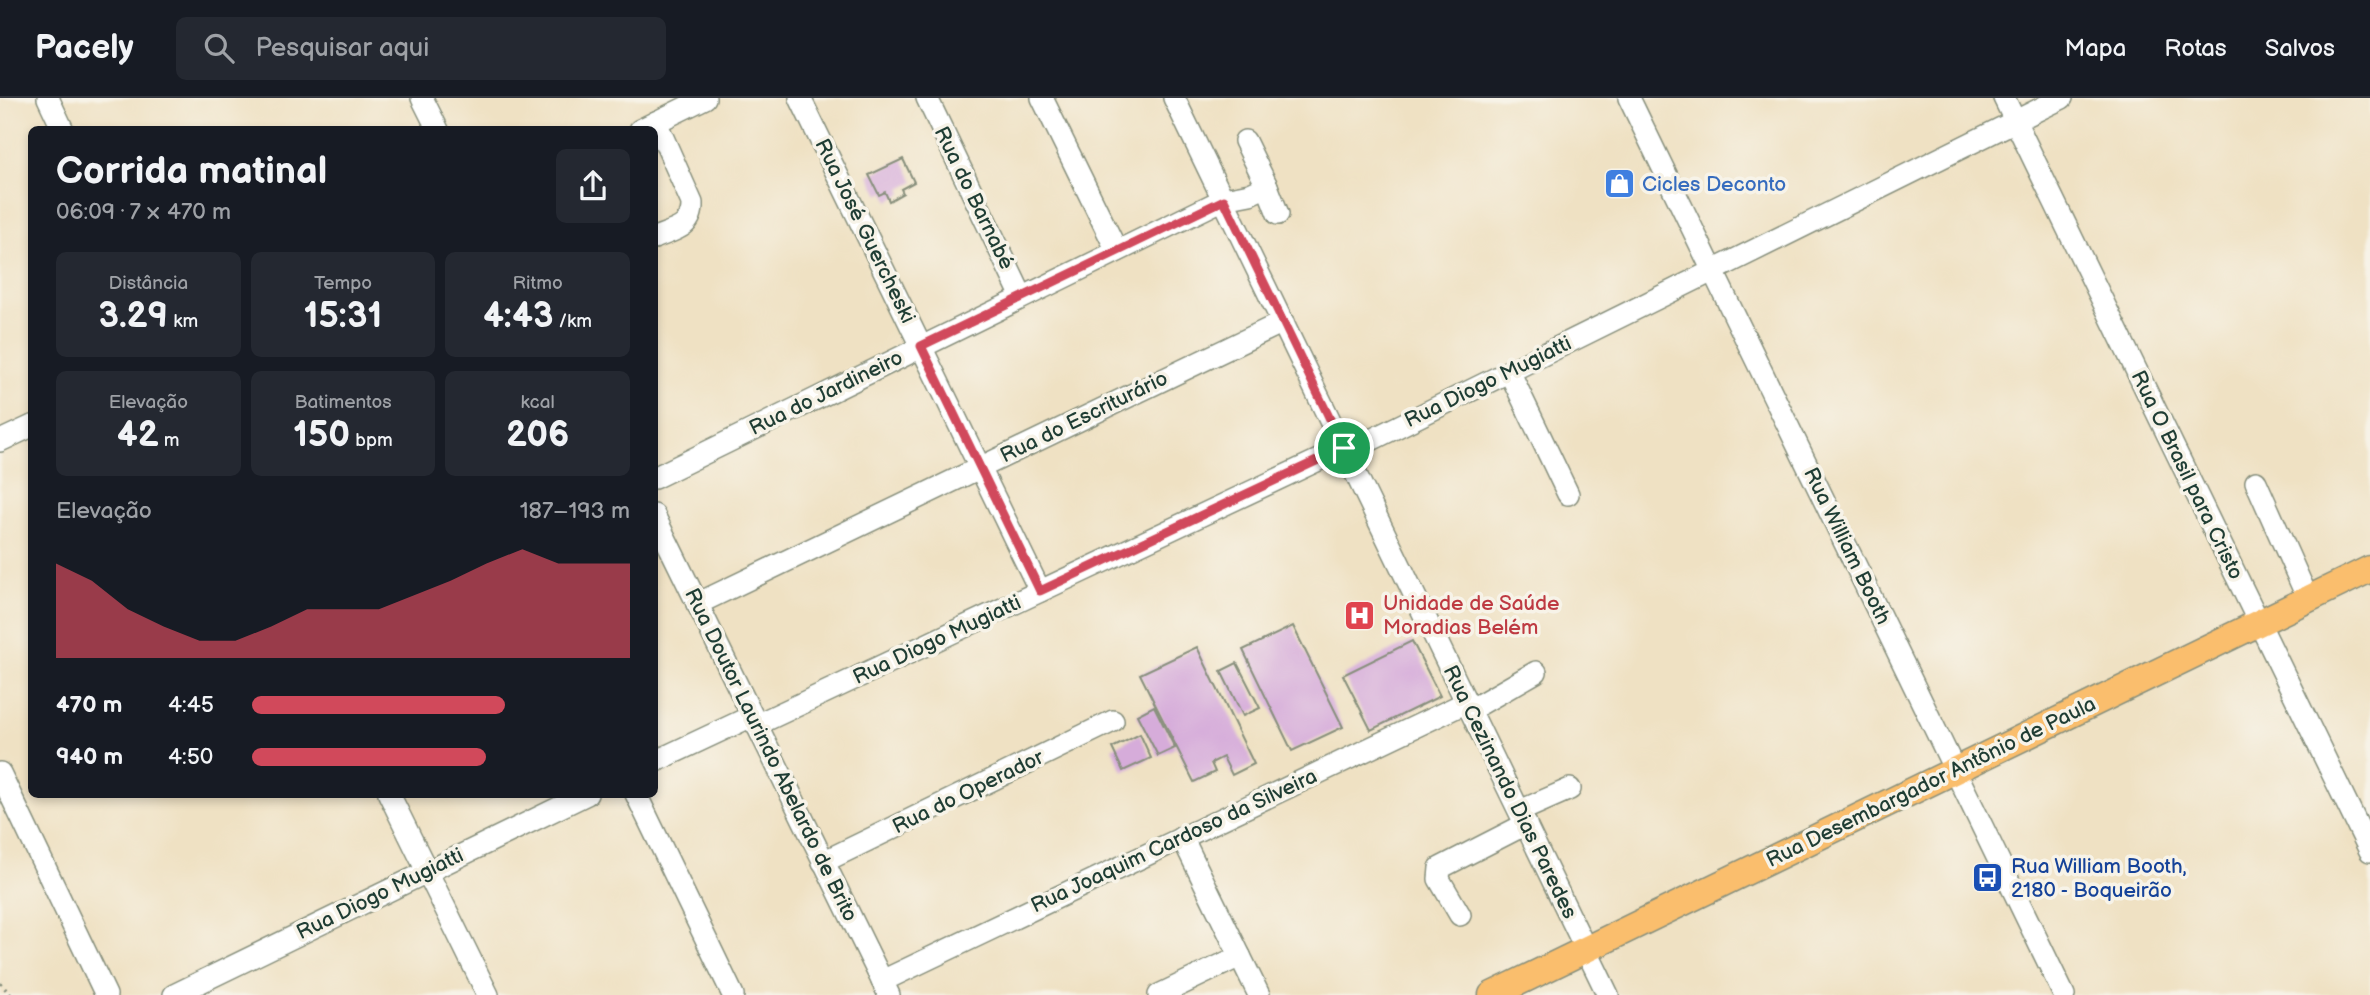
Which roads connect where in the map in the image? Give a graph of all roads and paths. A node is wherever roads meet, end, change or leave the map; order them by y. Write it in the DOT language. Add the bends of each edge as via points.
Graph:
graph roads {
  1 [pos="48,98"];
  2 [pos="422,98"];
  3 [pos="705,98"];
  4 [pos="800,98"];
  5 [pos="927,98"];
  6 [pos="1042,98"];
  7 [pos="1174,98"];
  8 [pos="1629,98"];
  9 [pos="2004,98"];
  10 [pos="2062,98"];
  11 [pos="2015,121"];
  12 [pos="61,126"];
  13 [pos="436,126"];
  14 [pos="648,126"];
  15 [pos="1245,141"];
  16 [pos="658,144"];
  17 [pos="1266,186"];
  18 [pos="1224,200"];
  19 [pos="1278,214"];
  20 [pos="658,236"];
  21 [pos="1117,251"];
  22 [pos="1713,271"];
  23 [pos="1022,297"];
  24 [pos="1283,322"];
  25 [pos="921,346"];
  26 [pos="1509,371"];
  27 [pos="28,428"];
  28 [pos="0,442"];
  29 [pos="1344,448"];
  30 [pos="979,467"];
  31 [pos="658,476"];
  32 [pos="2256,482"];
  33 [pos="1568,494"];
  34 [pos="658,523"];
  35 [pos="2370,569"];
  36 [pos="1040,591"];
  37 [pos="2308,599"];
  38 [pos="697,604"];
  39 [pos="2259,623"];
  40 [pos="1536,672"];
  41 [pos="1469,706"];
  42 [pos="754,721"];
  43 [pos="1113,721"];
  44 [pos="658,760"];
  45 [pos="1955,770"];
  46 [pos="0,773"];
  47 [pos="1570,789"];
  48 [pos="391,798"];
  49 [pos="579,798"];
  50 [pos="638,798"];
  51 [pos="1523,818"];
  52 [pos="1182,837"];
  53 [pos="2370,851"];
  54 [pos="824,862"];
  55 [pos="427,871"];
  56 [pos="1460,915"];
  57 [pos="1586,950"];
  58 [pos="1240,956"];
  59 [pos="0,983"];
  60 [pos="886,988"];
  61 [pos="10,995"];
  62 [pos="106,995"];
  63 [pos="174,995"];
  64 [pos="488,995"];
  65 [pos="733,995"];
  66 [pos="1159,995"];
  67 [pos="1259,995"];
  68 [pos="1492,995"];
  69 [pos="1608,995"];
  70 [pos="2064,995"];
  1 -- 12 [label="street"];
  2 -- 13 [label="street"];
  3 -- 14 [label="street"];
  4 -- 25 [label="street, Rua José Guercheski"];
  5 -- 23 [label="street, Rua do Barnabé"];
  6 -- 21 [label="street"];
  7 -- 18 [label="street, Rua Cezinando Dias Paredes"];
  8 -- 22 [label="street, Rua William Booth"];
  9 -- 11 [label="street, Rua O Brasil para Cristo"];
  10 -- 11 [label="street, Rua Diogo Mugiatti"];
  11 -- 22 [label="street, Rua Diogo Mugiatti"];
  11 -- 39 [label="street, Rua O Brasil para Cristo"];
  15 -- 17 [label="street"];
  16 -- 20 [label="street" via="692,203 693,215 684,226"];
  17 -- 18 [label="street, Rua do Jardineiro"];
  17 -- 19 [label="street"];
  18 -- 21 [label="street, Rua do Jardineiro"];
  18 -- 24 [label="street, Rua Cezinando Dias Paredes"];
  21 -- 23 [label="street, Rua do Jardineiro"];
  22 -- 26 [label="street, Rua Diogo Mugiatti"];
  22 -- 45 [label="street, Rua William Booth"];
  23 -- 25 [label="street, Rua do Jardineiro"];
  24 -- 29 [label="street, Rua Cezinando Dias Paredes"];
  24 -- 30 [label="street, Rua do Escriturário"];
  25 -- 30 [label="street, Rua José Guercheski"];
  25 -- 31 [label="street, Rua do Jardineiro"];
  26 -- 29 [label="street, Rua Diogo Mugiatti" via="1373,439"];
  26 -- 33 [label="street"];
  27 -- 28 [label="street"];
  29 -- 36 [label="street, Rua Diogo Mugiatti"];
  29 -- 41 [label="street, Rua Cezinando Dias Paredes"];
  30 -- 36 [label="street, Rua José Guercheski"];
  30 -- 38 [label="street, Rua do Escriturário"];
  32 -- 37 [label="street"];
  34 -- 38 [label="street, Rua Doutor Laurindo Abelardo de Brito"];
  35 -- 37 [label="main road, Rua Desembargador Antônio de Paula"];
  36 -- 42 [label="street, Rua Diogo Mugiatti"];
  37 -- 39 [label="main road, Rua Desembargador Antônio de Paula"];
  38 -- 42 [label="street, Rua Doutor Laurindo Abelardo de Brito"];
  39 -- 45 [label="main road, Rua Desembargador Antônio de Paula"];
  39 -- 53 [label="street, Rua O Brasil para Cristo"];
  40 -- 41 [label="street, Rua Joaquim Cardoso da Silveira"];
  41 -- 51 [label="street, Rua Cezinando Dias Paredes"];
  41 -- 52 [label="street, Rua Joaquim Cardoso da Silveira"];
  42 -- 44 [label="street, Rua Diogo Mugiatti"];
  42 -- 54 [label="street, Rua Doutor Laurindo Abelardo de Brito"];
  43 -- 54 [label="street, Rua do Operador"];
  45 -- 57 [label="main road, Rua Desembargador Antônio de Paula"];
  45 -- 70 [label="street, Rua William Booth"];
  46 -- 62 [label="street"];
  47 -- 51 [label="street"];
  48 -- 55 [label="street"];
  49 -- 55 [label="street, Rua Diogo Mugiatti"];
  50 -- 65 [label="street"];
  51 -- 56 [label="street" via="1440,868 1439,879"];
  51 -- 57 [label="street, Rua Cezinando Dias Paredes"];
  52 -- 58 [label="street"];
  52 -- 60 [label="street, Rua Joaquim Cardoso da Silveira"];
  54 -- 60 [label="street, Rua Doutor Laurindo Abelardo de Brito"];
  55 -- 63 [label="street, Rua Diogo Mugiatti"];
  55 -- 64 [label="street"];
  57 -- 68 [label="main road, Rua Desembargador Antônio de Paula"];
  57 -- 69 [label="street, Rua Cezinando Dias Paredes"];
  58 -- 66 [label="street"];
  58 -- 67 [label="street"];
  59 -- 61 [label="path"];
}
